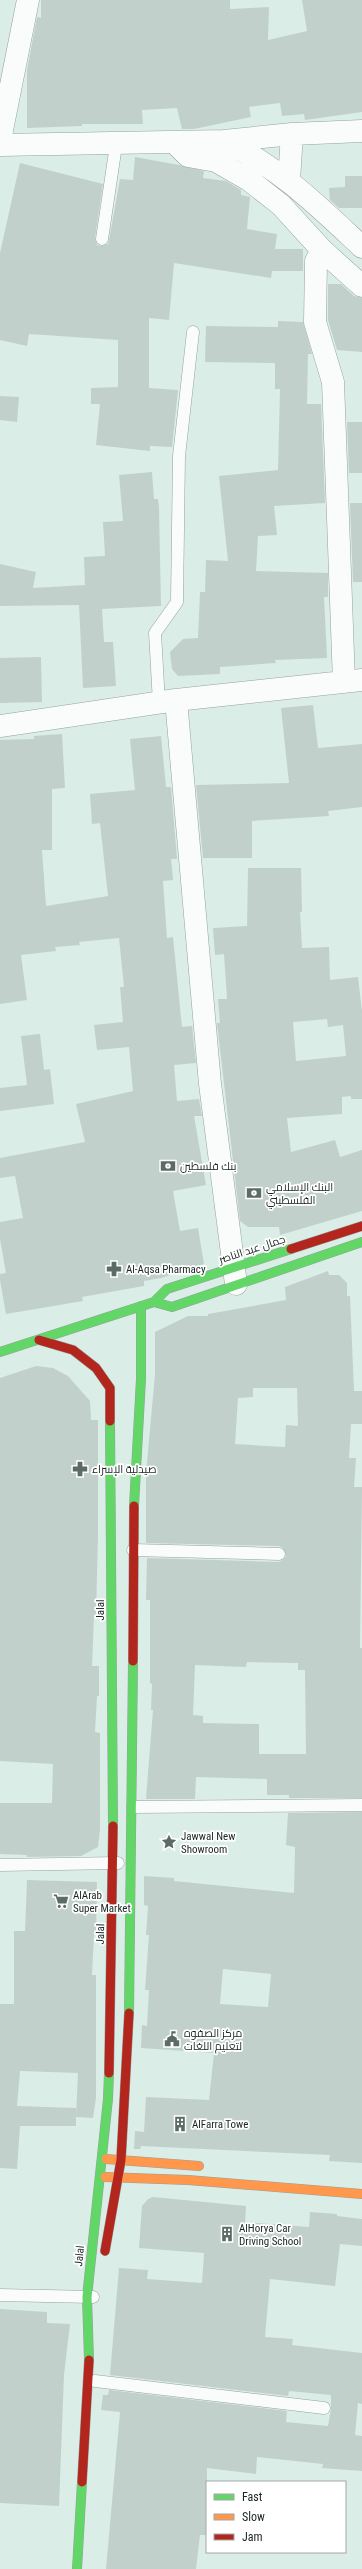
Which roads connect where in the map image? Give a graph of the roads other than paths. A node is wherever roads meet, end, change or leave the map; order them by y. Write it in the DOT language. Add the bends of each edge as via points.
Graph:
graph roads {
  1 [pos="28,0"];
  2 [pos="362,131"];
  3 [pos="292,134"];
  4 [pos="0,140"];
  5 [pos="224,141"];
  6 [pos="175,143"];
  7 [pos="0,145"];
  8 [pos="116,145"];
  9 [pos="289,180"];
  10 [pos="102,239"];
  11 [pos="362,247"];
  12 [pos="322,250"];
  13 [pos="362,286"];
  14 [pos="193,332"];
  15 [pos="353,681"];
  16 [pos="168,701"];
  17 [pos="0,726"];
  18 [pos="362,1226"];
  19 [pos="362,1242"];
  20 [pos="235,1276"];
  21 [pos="154,1302"];
  22 [pos="141,1306"];
  23 [pos="39,1340"];
  24 [pos="0,1352"];
  25 [pos="133,1550"];
  26 [pos="279,1554"];
  27 [pos="362,1805"];
  28 [pos="133,1807"];
  29 [pos="113,1863"];
  30 [pos="131,1864"];
  31 [pos="0,1865"];
  32 [pos="101,2158"];
  33 [pos="121,2160"];
  34 [pos="206,2167"];
  35 [pos="100,2177"];
  36 [pos="118,2178"];
  37 [pos="362,2194"];
  38 [pos="104,2260"];
  39 [pos="0,2295"];
  40 [pos="94,2295"];
  41 [pos="95,2382"];
  42 [pos="324,2408"];
  43 [pos="77,2569"];
  44 [pos="86,2569"];
  1 -- 4 [label="street"];
  2 -- 3 [label="street"];
  3 -- 5 [label="street"];
  3 -- 9 [label="street"];
  5 -- 6 [label="street"];
  5 -- 9 [label="street" via="254,155"];
  6 -- 8 [label="street"];
  6 -- 12 [label="street" via="188,156 216,162 249,180 280,205"];
  7 -- 8 [label="street"];
  8 -- 10 [label="lane"];
  9 -- 11 [label="street"];
  12 -- 13 [label="street"];
  12 -- 15 [label="street" via="316,262 315,322 333,382"];
  14 -- 16 [label="lane" via="179,456 177,602 155,633"];
  15 -- 16 [label="street"];
  16 -- 17 [label="street"];
  16 -- 20 [label="street" via="210,1084"];
  18 -- 20 [label="main road, جمال عبد الناصر"];
  19 -- 20 [label="main road, جمال عبد الناصر"];
  20 -- 21 [label="main road, جمال عبد الناصر" via="167,1289"];
  20 -- 21 [label="main road, جمال عبد الناصر" via="172,1307"];
  21 -- 22 [label="main road, جمال عبد الناصر"];
  22 -- 23 [label="main road, جمال عبد الناصر"];
  22 -- 25 [label="main road" via="141,1379 134,1474"];
  23 -- 24 [label="main road, جمال عبد الناصر"];
  23 -- 29 [label="main road, Jalal" via="67,1346 85,1355 98,1368 110,1388"];
  25 -- 26 [label="lane"];
  25 -- 28 [label="main road"];
  27 -- 28 [label="lane"];
  28 -- 30 [label="main road"];
  29 -- 30 [label="lane"];
  29 -- 31 [label="lane"];
  29 -- 32 [label="main road, Jalal" via="108,2099"];
  30 -- 33 [label="main road" via="128,2014"];
  32 -- 33 [label="main road"];
  32 -- 35 [label="main road, Jalal"];
  33 -- 34 [label="main road"];
  33 -- 36 [label="main road"];
  35 -- 36 [label="main road"];
  35 -- 40 [label="main road, Jalal"];
  36 -- 37 [label="main road" via="188,2180"];
  36 -- 38 [label="main road"];
  39 -- 40 [label="lane"];
  40 -- 41 [label="main road, Jalal"];
  40 -- 43 [label="main road, Jalal"];
  41 -- 42 [label="lane"];
  41 -- 44 [label="main road, Jalal"];
}
